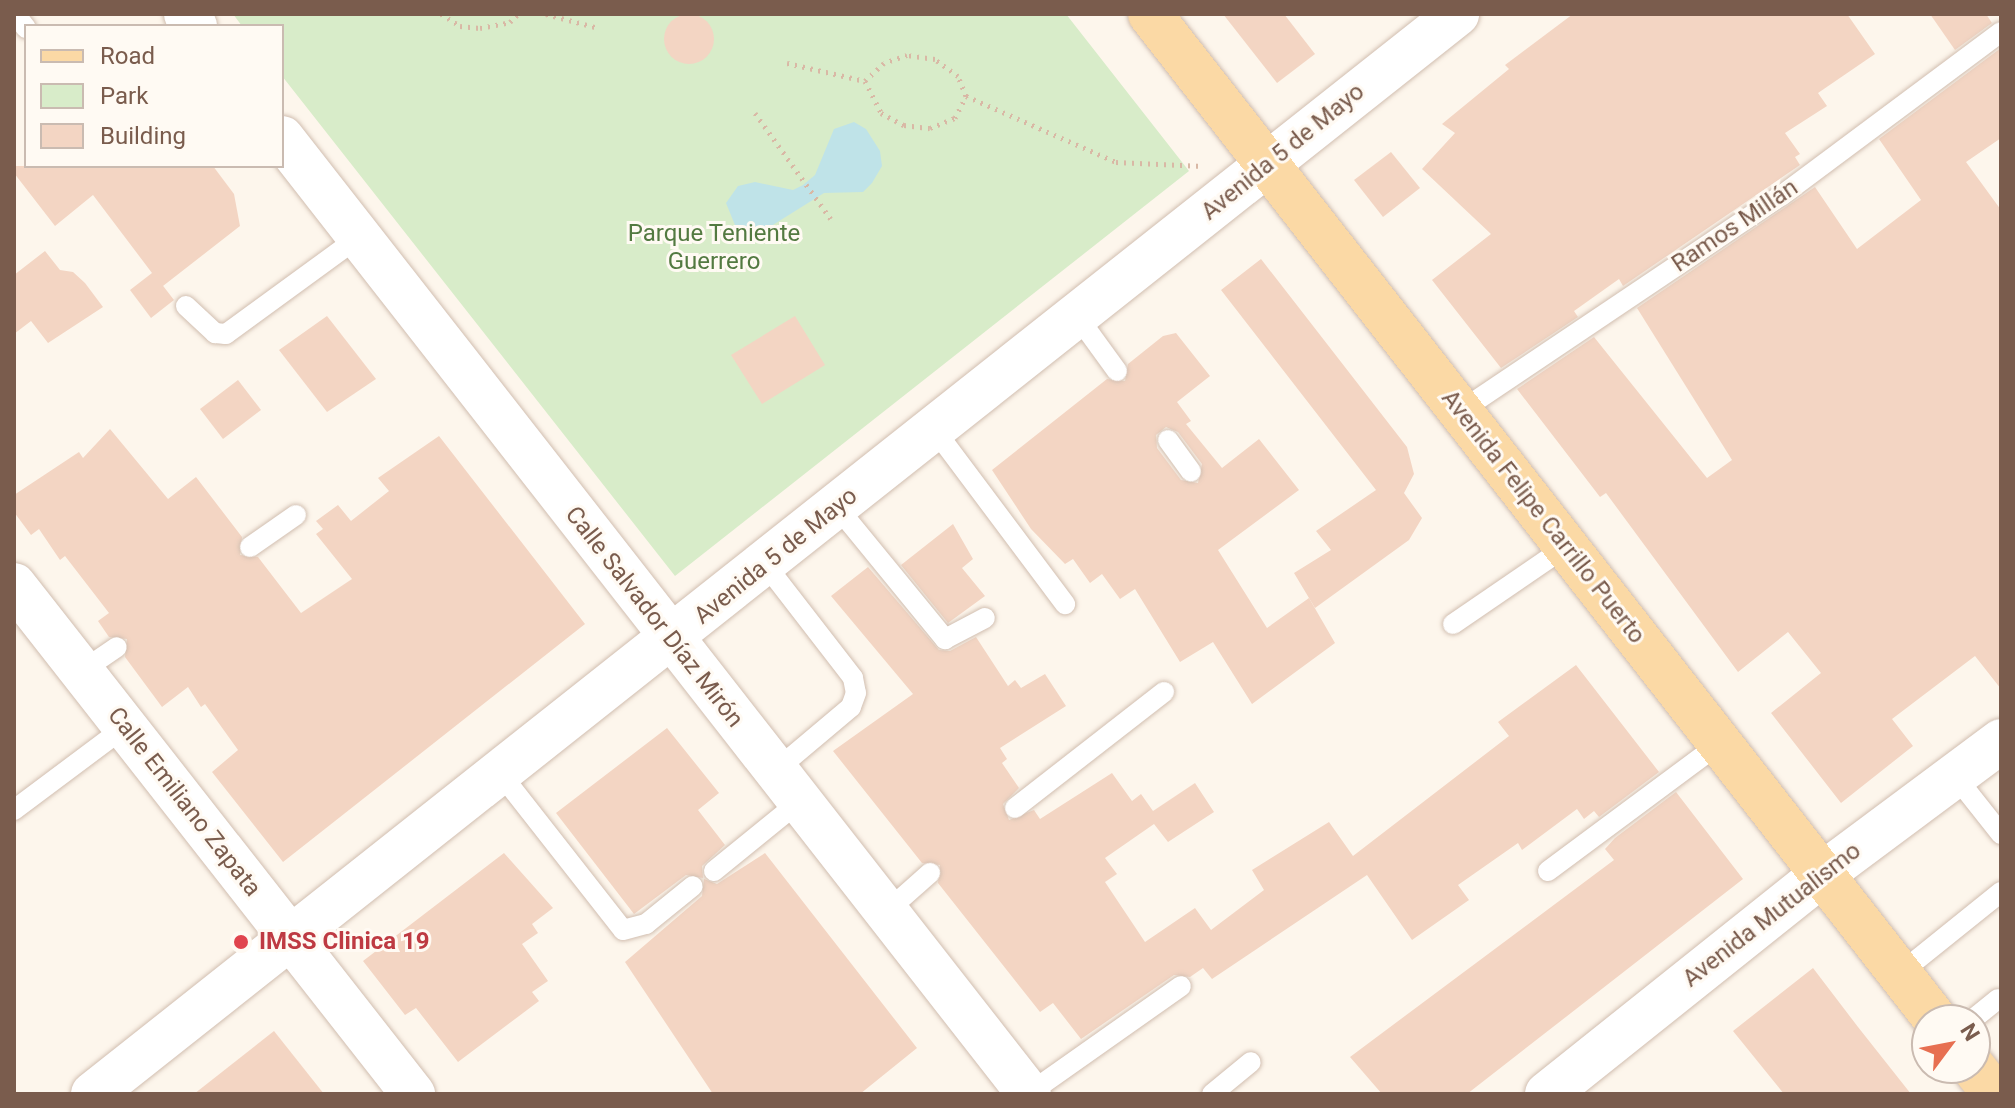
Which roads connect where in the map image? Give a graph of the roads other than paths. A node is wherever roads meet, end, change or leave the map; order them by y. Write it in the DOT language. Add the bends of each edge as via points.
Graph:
graph roads {
  1 [pos="1150,14"];
  2 [pos="1457,14"];
  3 [pos="2001,32"];
  4 [pos="284,141"];
  5 [pos="1269,164"];
  6 [pos="359,237"];
  7 [pos="186,306"];
  8 [pos="1077,316"];
  9 [pos="1117,371"];
  10 [pos="1462,410"];
  11 [pos="934,429"];
  12 [pos="1168,440"];
  13 [pos="1191,472"];
  14 [pos="837,507"];
  15 [pos="296,515"];
  16 [pos="1567,546"];
  17 [pos="250,547"];
  18 [pos="765,564"];
  19 [pos="14,585"];
  20 [pos="1065,604"];
  21 [pos="985,618"];
  22 [pos="1453,624"];
  23 [pos="671,640"];
  24 [pos="117,647"];
  25 [pos="82,671"];
  26 [pos="1164,692"];
  27 [pos="125,727"];
  28 [pos="2001,741"];
  29 [pos="1719,744"];
  30 [pos="500,773"];
  31 [pos="1955,776"];
  32 [pos="787,787"];
  33 [pos="1015,808"];
  34 [pos="14,810"];
  35 [pos="2001,834"];
  36 [pos="714,871"];
  37 [pos="1548,871"];
  38 [pos="930,873"];
  39 [pos="1820,876"];
  40 [pos="693,886"];
  41 [pos="2001,892"];
  42 [pos="886,912"];
  43 [pos="293,940"];
  44 [pos="1899,974"];
  45 [pos="1181,986"];
  46 [pos="1998,999"];
  47 [pos="1923,1004"];
  48 [pos="1991,1005"];
  49 [pos="1251,1062"];
  50 [pos="93,1094"];
  51 [pos="413,1094"];
  52 [pos="1028,1094"];
  53 [pos="1212,1094"];
  54 [pos="1547,1094"];
  1 -- 5 [label="main road, Avenida Felipe Carrillo Puerto"];
  2 -- 5 [label="street, Avenida 5 de Mayo"];
  3 -- 10 [label="lane, Ramos Millán" via="1781,196"];
  4 -- 6 [label="street, Calle Salvador Díaz Mirón"];
  5 -- 8 [label="street, Avenida 5 de Mayo"];
  5 -- 10 [label="main road, Avenida Felipe Carrillo Puerto"];
  6 -- 7 [label="lane" via="226,334 215,333"];
  6 -- 23 [label="street, Calle Salvador Díaz Mirón"];
  8 -- 9 [label="lane"];
  8 -- 11 [label="street, Avenida 5 de Mayo"];
  10 -- 16 [label="main road, Avenida Felipe Carrillo Puerto"];
  11 -- 14 [label="street, Avenida 5 de Mayo"];
  11 -- 20 [label="lane"];
  12 -- 13 [label="lane"];
  14 -- 18 [label="street, Avenida 5 de Mayo"];
  14 -- 21 [label="lane" via="945,639"];
  15 -- 17 [label="lane"];
  16 -- 22 [label="lane"];
  16 -- 29 [label="main road, Avenida Felipe Carrillo Puerto"];
  18 -- 23 [label="street, Avenida 5 de Mayo"];
  18 -- 32 [label="lane" via="853,678 856,693 851,707"];
  19 -- 25 [label="street, Calle Emiliano Zapata"];
  23 -- 30 [label="street, Avenida 5 de Mayo"];
  23 -- 32 [label="street, Calle Salvador Díaz Mirón"];
  24 -- 25 [label="lane"];
  25 -- 27 [label="street, Calle Emiliano Zapata"];
  26 -- 33 [label="lane"];
  27 -- 34 [label="lane"];
  27 -- 43 [label="street, Calle Emiliano Zapata"];
  28 -- 31 [label="street, Avenida Mutualismo"];
  29 -- 37 [label="lane"];
  29 -- 39 [label="main road, Avenida Felipe Carrillo Puerto"];
  30 -- 40 [label="lane" via="623,930 646,924"];
  30 -- 43 [label="street, Avenida 5 de Mayo"];
  31 -- 35 [label="lane"];
  31 -- 39 [label="street, Avenida Mutualismo"];
  32 -- 36 [label="lane"];
  32 -- 42 [label="street, Calle Salvador Díaz Mirón"];
  38 -- 42 [label="lane"];
  39 -- 44 [label="main road, Avenida Felipe Carrillo Puerto"];
  39 -- 54 [label="street, Avenida Mutualismo"];
  41 -- 44 [label="lane"];
  42 -- 52 [label="street, Calle Salvador Díaz Mirón"];
  43 -- 50 [label="street, Avenida 5 de Mayo"];
  43 -- 51 [label="street, Calle Emiliano Zapata"];
  44 -- 47 [label="main road, Avenida Felipe Carrillo Puerto"];
  45 -- 52 [label="lane"];
  46 -- 48 [label="lane"];
  49 -- 53 [label="lane"];
}
